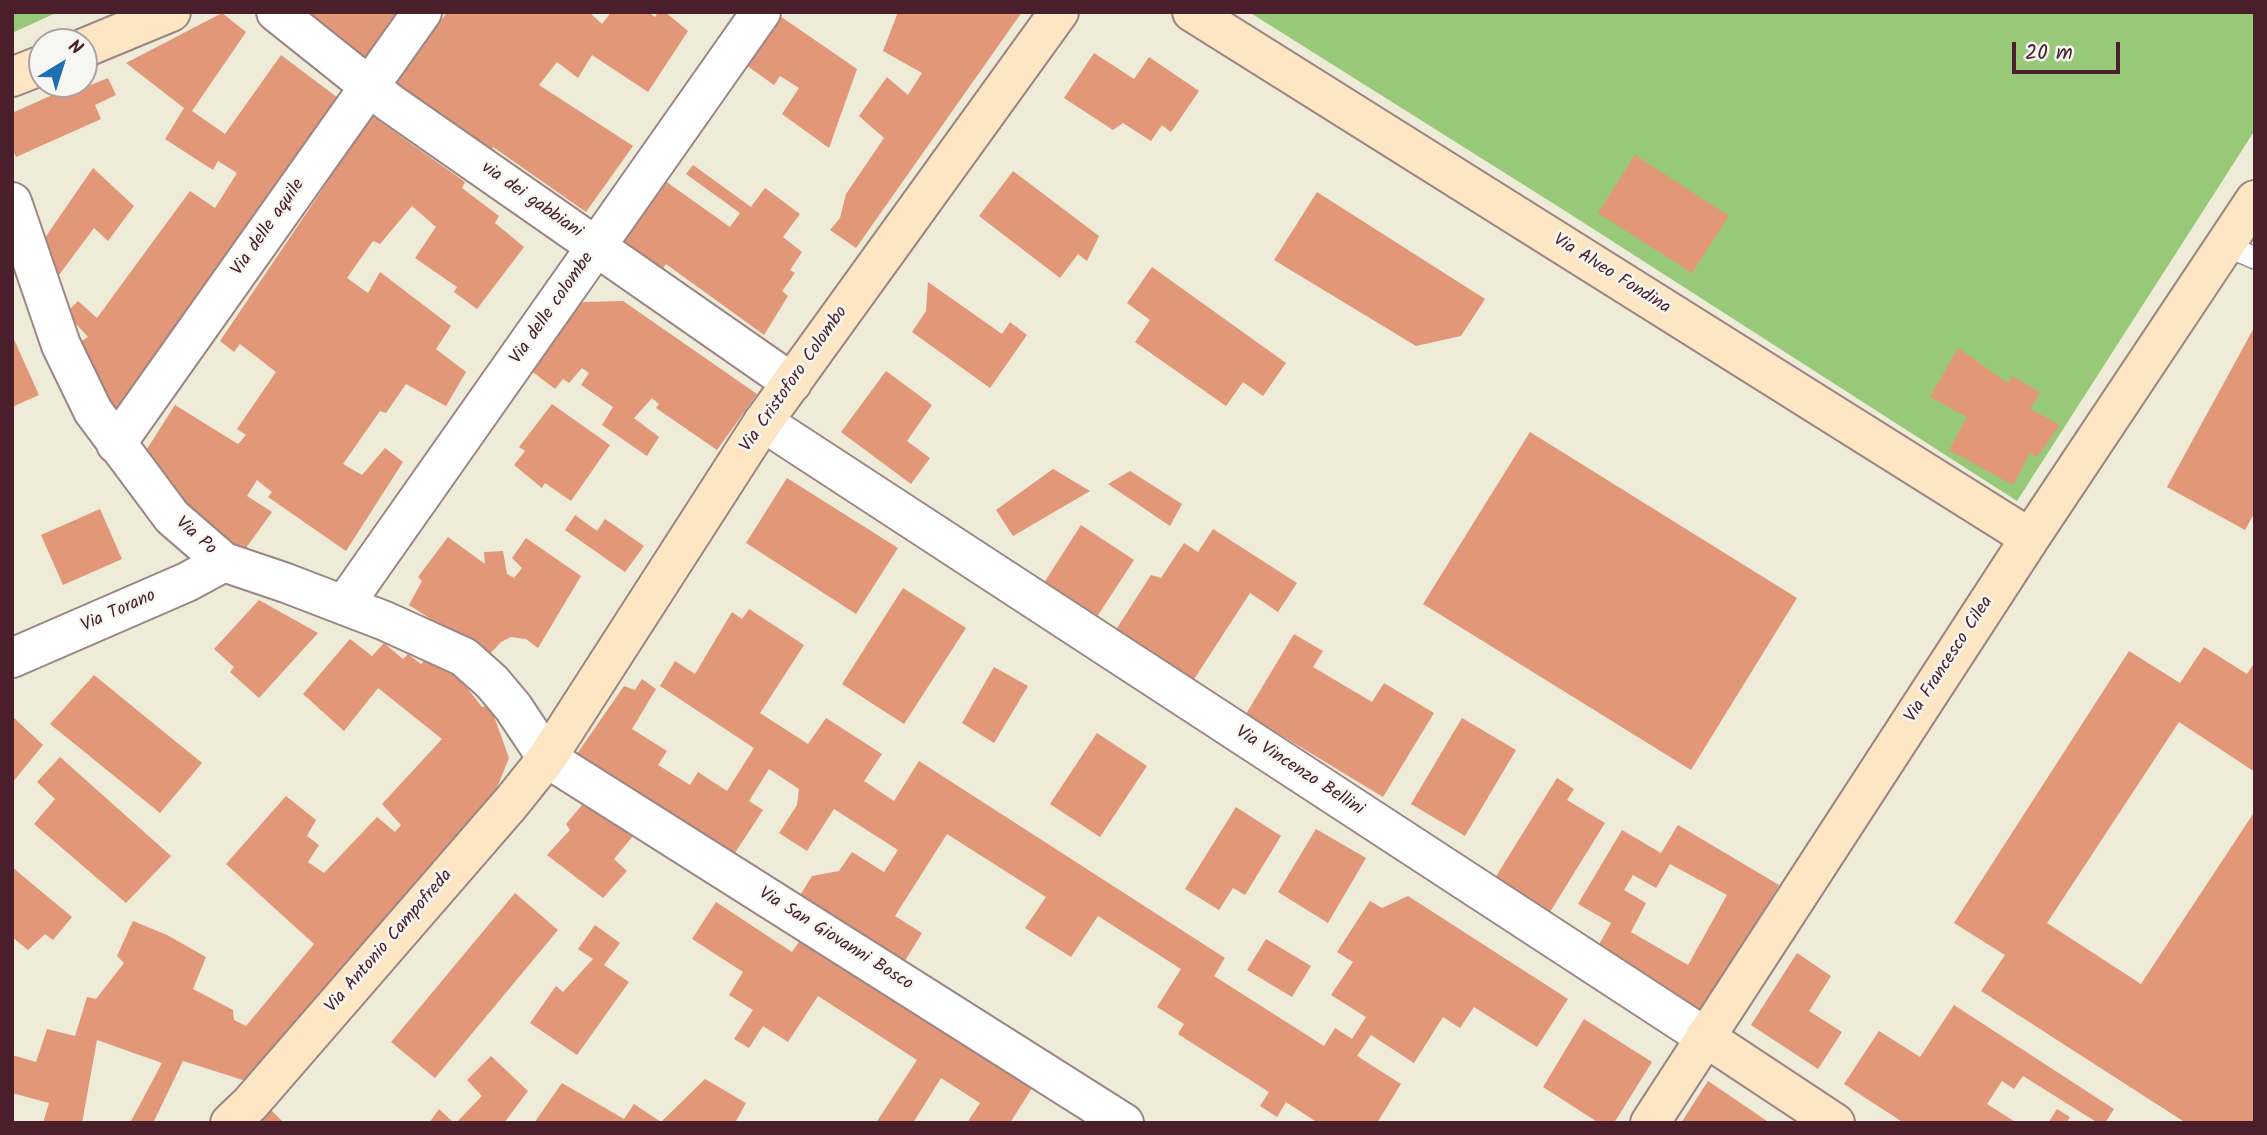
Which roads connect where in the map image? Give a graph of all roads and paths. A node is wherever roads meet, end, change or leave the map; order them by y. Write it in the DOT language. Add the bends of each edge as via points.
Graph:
graph roads {
  1 [pos="171,12"];
  2 [pos="276,12"];
  3 [pos="422,12"];
  4 [pos="761,12"];
  5 [pos="1059,12"];
  6 [pos="1192,12"];
  7 [pos="98,42"];
  8 [pos="370,87"];
  9 [pos="2255,200"];
  10 [pos="12,202"];
  11 [pos="597,248"];
  12 [pos="2240,251"];
  13 [pos="24,273"];
  14 [pos="792,383"];
  15 [pos="763,422"];
  16 [pos="116,444"];
  17 [pos="2030,538"];
  18 [pos="224,562"];
  19 [pos="344,605"];
  20 [pos="12,658"];
  21 [pos="547,758"];
  22 [pos="1705,1037"];
  23 [pos="230,1123"];
  24 [pos="1124,1123"];
  25 [pos="1650,1123"];
  26 [pos="1835,1123"];
  1 -- 7 [label="street"];
  2 -- 8 [label="street, via dei gabbiani"];
  3 -- 8 [label="street, Via delle aquile"];
  4 -- 11 [label="street, Via delle colombe"];
  5 -- 14 [label="street, Via Cristoforo Colombo"];
  6 -- 17 [label="street, Via Alveo Fondina"];
  8 -- 11 [label="street, via dei gabbiani"];
  8 -- 16 [label="street, Via delle aquile"];
  9 -- 12 [label="street, Via Francesco Cilea"];
  10 -- 13 [label="street, Via Po"];
  11 -- 14 [label="street, via dei gabbiani"];
  11 -- 19 [label="street, Via delle colombe"];
  12 -- 17 [label="street, Via Francesco Cilea"];
  13 -- 16 [label="street, Via Po" via="93,411"];
  14 -- 15 [label="street, Via Cristoforo Colombo"];
  15 -- 21 [label="street, Via Cristoforo Colombo"];
  15 -- 22 [label="street, Via Vincenzo Bellini"];
  16 -- 18 [label="street, Via Po" via="172,517"];
  17 -- 22 [label="street, Via Francesco Cilea"];
  18 -- 19 [label="street, Via Po"];
  18 -- 20 [label="street, Via Torano"];
  19 -- 21 [label="street, Via Po" via="464,657 513,707"];
  21 -- 23 [label="street, Via Antonio Campofreda"];
  21 -- 24 [label="street, Via San Giovanni Bosco"];
  22 -- 25 [label="street, Via Francesco Cilea"];
  22 -- 26 [label="street, Via Vincenzo Bellini"];
}
